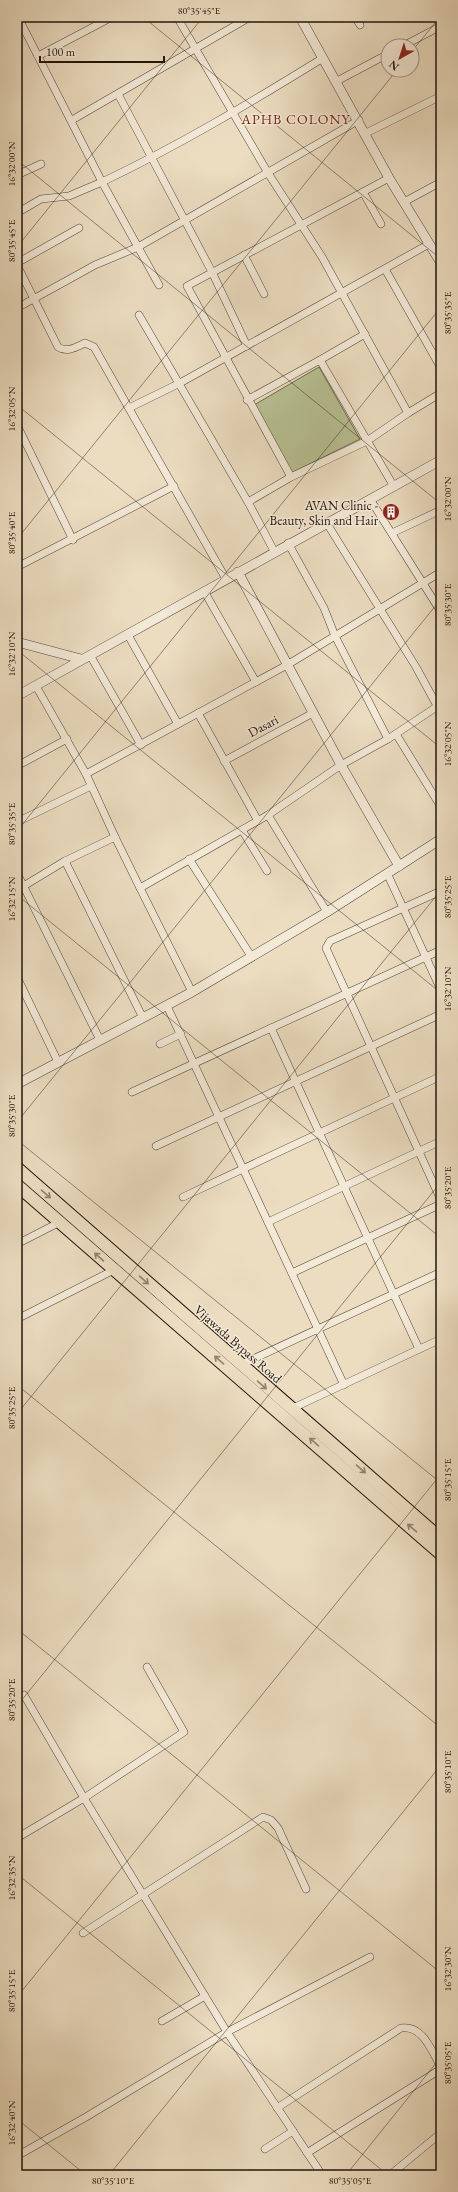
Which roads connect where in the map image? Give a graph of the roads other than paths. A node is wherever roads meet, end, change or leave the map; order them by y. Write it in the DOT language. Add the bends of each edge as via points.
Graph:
graph roads {
  1 [pos="18,17"];
  2 [pos="112,17"];
  3 [pos="177,17"];
  4 [pos="250,17"];
  5 [pos="300,17"];
  6 [pos="355,17"];
  7 [pos="360,25"];
  8 [pos="441,26"];
  9 [pos="418,38"];
  10 [pos="196,49"];
  11 [pos="38,56"];
  12 [pos="323,58"];
  13 [pos="380,58"];
  14 [pos="337,80"];
  15 [pos="118,94"];
  16 [pos="441,96"];
  17 [pos="233,113"];
  18 [pos="72,120"];
  19 [pos="359,120"];
  20 [pos="366,133"];
  21 [pos="152,158"];
  22 [pos="41,164"];
  23 [pos="268,173"];
  24 [pos="17,175"];
  25 [pos="390,178"];
  26 [pos="102,182"];
  27 [pos="441,182"];
  28 [pos="363,192"];
  29 [pos="404,202"];
  30 [pos="17,213"];
  31 [pos="185,220"];
  32 [pos="381,224"];
  33 [pos="302,225"];
  34 [pos="79,228"];
  35 [pos="429,244"];
  36 [pos="138,247"];
  37 [pos="438,252"];
  38 [pos="244,255"];
  39 [pos="441,263"];
  40 [pos="17,264"];
  41 [pos="385,269"];
  42 [pos="212,272"];
  43 [pos="159,285"];
  44 [pos="342,292"];
  45 [pos="264,294"];
  46 [pos="34,297"];
  47 [pos="17,308"];
  48 [pos="139,315"];
  49 [pos="365,334"];
  50 [pos="247,346"];
  51 [pos="225,358"];
  52 [pos="320,360"];
  53 [pos="441,368"];
  54 [pos="180,383"];
  55 [pos="441,393"];
  56 [pos="247,400"];
  57 [pos="129,408"];
  58 [pos="408,413"];
  59 [pos="17,425"];
  60 [pos="366,441"];
  61 [pos="441,460"];
  62 [pos="291,477"];
  63 [pos="393,485"];
  64 [pos="174,486"];
  65 [pos="370,499"];
  66 [pos="248,502"];
  67 [pos="441,510"];
  68 [pos="326,522"];
  69 [pos="392,533"];
  70 [pos="73,540"];
  71 [pos="288,543"];
  72 [pos="274,551"];
  73 [pos="17,567"];
  74 [pos="238,572"];
  75 [pos="441,572"];
  76 [pos="226,579"];
  77 [pos="424,583"];
  78 [pos="204,591"];
  79 [pos="380,608"];
  80 [pos="441,612"];
  81 [pos="128,635"];
  82 [pos="335,636"];
  83 [pos="17,642"];
  84 [pos="85,657"];
  85 [pos="287,665"];
  86 [pos="256,682"];
  87 [pos="36,686"];
  88 [pos="17,696"];
  89 [pos="440,708"];
  90 [pos="198,713"];
  91 [pos="313,713"];
  92 [pos="178,724"];
  93 [pos="396,734"];
  94 [pos="67,739"];
  95 [pos="388,739"];
  96 [pos="141,745"];
  97 [pos="224,760"];
  98 [pos="341,765"];
  99 [pos="17,766"];
  100 [pos="86,774"];
  101 [pos="91,786"];
  102 [pos="441,807"];
  103 [pos="268,815"];
  104 [pos="258,821"];
  105 [pos="17,822"];
  106 [pos="242,830"];
  107 [pos="115,837"];
  108 [pos="441,839"];
  109 [pos="189,858"];
  110 [pos="65,861"];
  111 [pos="399,866"];
  112 [pos="267,871"];
  113 [pos="17,873"];
  114 [pos="387,873"];
  115 [pos="24,886"];
  116 [pos="140,888"];
  117 [pos="17,890"];
  118 [pos="441,891"];
  119 [pos="403,908"];
  120 [pos="327,912"];
  121 [pos="441,950"];
  122 [pos="251,956"];
  123 [pos="426,958"];
  124 [pos="17,977"];
  125 [pos="441,990"];
  126 [pos="192,992"];
  127 [pos="347,993"];
  128 [pos="167,1006"];
  129 [pos="441,1014"];
  130 [pos="143,1018"];
  131 [pos="271,1028"];
  132 [pos="181,1034"];
  133 [pos="100,1040"];
  134 [pos="160,1044"];
  135 [pos="372,1047"];
  136 [pos="58,1062"];
  137 [pos="194,1063"];
  138 [pos="441,1076"];
  139 [pos="296,1082"];
  140 [pos="17,1084"];
  141 [pos="132,1092"];
  142 [pos="395,1097"];
  143 [pos="219,1118"];
  144 [pos="319,1133"];
  145 [pos="441,1141"];
  146 [pos="156,1146"];
  147 [pos="419,1151"];
  148 [pos="17,1168"];
  149 [pos="243,1169"];
  150 [pos="17,1185"];
  151 [pos="343,1187"];
  152 [pos="184,1198"];
  153 [pos="441,1200"];
  154 [pos="441,1204"];
  155 [pos="60,1222"];
  156 [pos="268,1222"];
  157 [pos="368,1238"];
  158 [pos="17,1244"];
  159 [pos="114,1270"];
  160 [pos="441,1272"];
  161 [pos="292,1273"];
  162 [pos="394,1294"];
  163 [pos="17,1319"];
  164 [pos="318,1329"];
  165 [pos="441,1339"];
  166 [pos="419,1349"];
  167 [pos="236,1368"];
  168 [pos="344,1385"];
  169 [pos="291,1409"];
  170 [pos="441,1539"];
  171 [pos="441,1554"];
  172 [pos="147,1667"];
  173 [pos="17,1699"];
  174 [pos="84,1798"];
  175 [pos="17,1838"];
  176 [pos="306,1889"];
  177 [pos="145,1895"];
  178 [pos="83,1933"];
  179 [pos="370,1957"];
  180 [pos="205,1996"];
  181 [pos="162,2021"];
  182 [pos="227,2032"];
  183 [pos="441,2068"];
  184 [pos="277,2108"];
  185 [pos="293,2131"];
  186 [pos="441,2133"];
  187 [pos="265,2148"];
  188 [pos="308,2153"];
  189 [pos="17,2156"];
  190 [pos="322,2175"];
  191 [pos="390,2175"];
  1 -- 11 [label="street"];
  2 -- 11 [label="street"];
  3 -- 10 [label="street"];
  4 -- 10 [label="street"];
  5 -- 12 [label="street"];
  6 -- 7 [label="street"];
  8 -- 9 [label="street"];
  10 -- 15 [label="street"];
  10 -- 17 [label="street"];
  11 -- 18 [label="street"];
  12 -- 14 [label="street"];
  12 -- 17 [label="street"];
  13 -- 14 [label="street"];
  14 -- 19 [label="street"];
  15 -- 18 [label="street"];
  15 -- 21 [label="street"];
  16 -- 20 [label="street"];
  17 -- 21 [label="street"];
  17 -- 23 [label="street"];
  18 -- 26 [label="street"];
  19 -- 20 [label="street"];
  19 -- 23 [label="street"];
  20 -- 25 [label="street"];
  21 -- 26 [label="street"];
  21 -- 31 [label="street"];
  22 -- 24 [label="street"];
  23 -- 31 [label="street"];
  23 -- 33 [label="street"];
  25 -- 28 [label="street"];
  25 -- 29 [label="street"];
  26 -- 30 [label="street" via="69,196 41,199"];
  26 -- 36 [label="street"];
  27 -- 29 [label="street"];
  28 -- 32 [label="street"];
  28 -- 33 [label="street"];
  29 -- 35 [label="street"];
  31 -- 36 [label="street"];
  31 -- 42 [label="street"];
  33 -- 38 [label="street"];
  33 -- 44 [label="street"];
  34 -- 40 [label="street"];
  35 -- 37 [label="street"];
  35 -- 41 [label="street"];
  36 -- 43 [label="street"];
  36 -- 46 [label="street" via="95,265"];
  37 -- 39 [label="street"];
  38 -- 42 [label="street"];
  38 -- 45 [label="street"];
  40 -- 46 [label="street"];
  41 -- 44 [label="street"];
  41 -- 53 [label="street"];
  42 -- 50 [label="street"];
  42 -- 51 [label="street" via="187,286"];
  44 -- 49 [label="street"];
  44 -- 50 [label="street"];
  46 -- 47 [label="street"];
  46 -- 57 [label="street" via="58,347 69,350 85,343 94,347"];
  48 -- 54 [label="street"];
  49 -- 52 [label="street"];
  49 -- 58 [label="street"];
  50 -- 51 [label="street"];
  51 -- 54 [label="street"];
  51 -- 56 [label="street"];
  52 -- 56 [label="street"];
  52 -- 60 [label="street"];
  54 -- 57 [label="street"];
  54 -- 66 [label="street"];
  55 -- 58 [label="street"];
  56 -- 62 [label="street"];
  57 -- 64 [label="street"];
  58 -- 60 [label="street"];
  59 -- 70 [label="street"];
  60 -- 62 [label="street"];
  60 -- 63 [label="street"];
  61 -- 63 [label="street"];
  62 -- 66 [label="street"];
  63 -- 65 [label="street"];
  64 -- 70 [label="street"];
  64 -- 76 [label="street"];
  65 -- 68 [label="street"];
  65 -- 69 [label="street"];
  66 -- 72 [label="street"];
  67 -- 69 [label="street"];
  68 -- 71 [label="street"];
  68 -- 79 [label="street"];
  69 -- 77 [label="street"];
  70 -- 73 [label="street"];
  71 -- 72 [label="street"];
  71 -- 82 [label="street" via="324,608"];
  72 -- 74 [label="street"];
  74 -- 76 [label="street"];
  74 -- 85 [label="street"];
  75 -- 77 [label="street"];
  76 -- 78 [label="street"];
  77 -- 79 [label="street"];
  77 -- 80 [label="street"];
  78 -- 81 [label="street"];
  78 -- 86 [label="street"];
  79 -- 82 [label="street"];
  79 -- 89 [label="street"];
  81 -- 84 [label="street"];
  81 -- 92 [label="street"];
  82 -- 85 [label="street"];
  82 -- 95 [label="street"];
  83 -- 84 [label="street"];
  84 -- 87 [label="street"];
  84 -- 96 [label="street"];
  85 -- 86 [label="street"];
  85 -- 91 [label="street"];
  86 -- 90 [label="street"];
  87 -- 88 [label="street"];
  87 -- 94 [label="street"];
  89 -- 93 [label="street"];
  90 -- 92 [label="street"];
  90 -- 97 [label="street"];
  91 -- 97 [label="street, Dasari"];
  91 -- 98 [label="street"];
  92 -- 96 [label="street"];
  93 -- 95 [label="street"];
  93 -- 102 [label="street"];
  94 -- 99 [label="street"];
  94 -- 100 [label="street"];
  95 -- 98 [label="street"];
  96 -- 100 [label="street"];
  97 -- 104 [label="street"];
  98 -- 103 [label="street"];
  98 -- 111 [label="street"];
  100 -- 101 [label="street"];
  101 -- 105 [label="street"];
  101 -- 107 [label="street"];
  103 -- 104 [label="street"];
  103 -- 120 [label="street"];
  104 -- 106 [label="street"];
  106 -- 109 [label="street"];
  106 -- 112 [label="street"];
  107 -- 110 [label="street"];
  107 -- 116 [label="street"];
  108 -- 111 [label="street"];
  109 -- 116 [label="street"];
  109 -- 122 [label="street"];
  110 -- 115 [label="street"];
  110 -- 130 [label="street"];
  111 -- 114 [label="street"];
  113 -- 115 [label="street"];
  114 -- 119 [label="street"];
  114 -- 120 [label="street"];
  115 -- 117 [label="street"];
  115 -- 133 [label="street"];
  116 -- 126 [label="street"];
  118 -- 119 [label="street"];
  119 -- 123 [label="street"];
  119 -- 127 [label="street" via="330,941 327,945"];
  120 -- 122 [label="street"];
  121 -- 123 [label="street"];
  122 -- 126 [label="street"];
  123 -- 125 [label="street"];
  123 -- 127 [label="street"];
  124 -- 136 [label="street"];
  126 -- 128 [label="street"];
  127 -- 131 [label="street"];
  127 -- 135 [label="street"];
  128 -- 130 [label="street"];
  128 -- 132 [label="street"];
  129 -- 135 [label="street"];
  130 -- 133 [label="street"];
  131 -- 137 [label="street"];
  131 -- 139 [label="street"];
  132 -- 134 [label="street"];
  132 -- 137 [label="street"];
  133 -- 136 [label="street"];
  135 -- 139 [label="street"];
  135 -- 142 [label="street"];
  136 -- 140 [label="street"];
  137 -- 141 [label="street"];
  137 -- 143 [label="street"];
  138 -- 142 [label="street"];
  139 -- 143 [label="street"];
  139 -- 144 [label="street"];
  142 -- 144 [label="street"];
  142 -- 147 [label="street"];
  143 -- 146 [label="street"];
  143 -- 149 [label="street"];
  144 -- 149 [label="street"];
  144 -- 151 [label="street"];
  145 -- 147 [label="street"];
  147 -- 151 [label="street"];
  147 -- 153 [label="street"];
  148 -- 167 [label="main road, Vijawada Bypass Road, one-way"];
  149 -- 152 [label="street"];
  149 -- 156 [label="street"];
  150 -- 155 [label="main road, Vijawada Bypass Road"];
  151 -- 156 [label="street"];
  151 -- 157 [label="street"];
  154 -- 157 [label="street"];
  155 -- 158 [label="street"];
  159 -- 155 [label="main road, Vijawada Bypass Road, one-way"];
  156 -- 161 [label="street"];
  157 -- 161 [label="street"];
  157 -- 162 [label="street"];
  159 -- 163 [label="street"];
  167 -- 159 [label="main road, Vijawada Bypass Road, one-way"];
  160 -- 162 [label="street"];
  161 -- 164 [label="street"];
  162 -- 164 [label="street"];
  162 -- 166 [label="street"];
  164 -- 167 [label="street"];
  164 -- 168 [label="street"];
  165 -- 166 [label="street"];
  166 -- 168 [label="street"];
  167 -- 169 [label="main road, Vijawada Bypass Road, one-way"];
  171 -- 167 [label="main road, Vijawada Bypass Road, one-way"];
  168 -- 169 [label="street"];
  169 -- 170 [label="main road, Vijawada Bypass Road, one-way"];
  172 -- 174 [label="street" via="184,1732"];
  173 -- 174 [label="street" via="24,1695"];
  174 -- 175 [label="street"];
  174 -- 177 [label="street"];
  176 -- 177 [label="street" via="278,1828 271,1820 263,1817"];
  177 -- 178 [label="street"];
  177 -- 180 [label="street"];
  179 -- 182 [label="street"];
  180 -- 181 [label="street"];
  180 -- 182 [label="street"];
  182 -- 184 [label="street"];
  182 -- 189 [label="street"];
  183 -- 184 [label="street" via="421,2034 408,2027 401,2028"];
  183 -- 188 [label="street"];
  184 -- 185 [label="street"];
  185 -- 187 [label="street"];
  185 -- 188 [label="street"];
  186 -- 191 [label="street"];
  188 -- 190 [label="street"];
}
